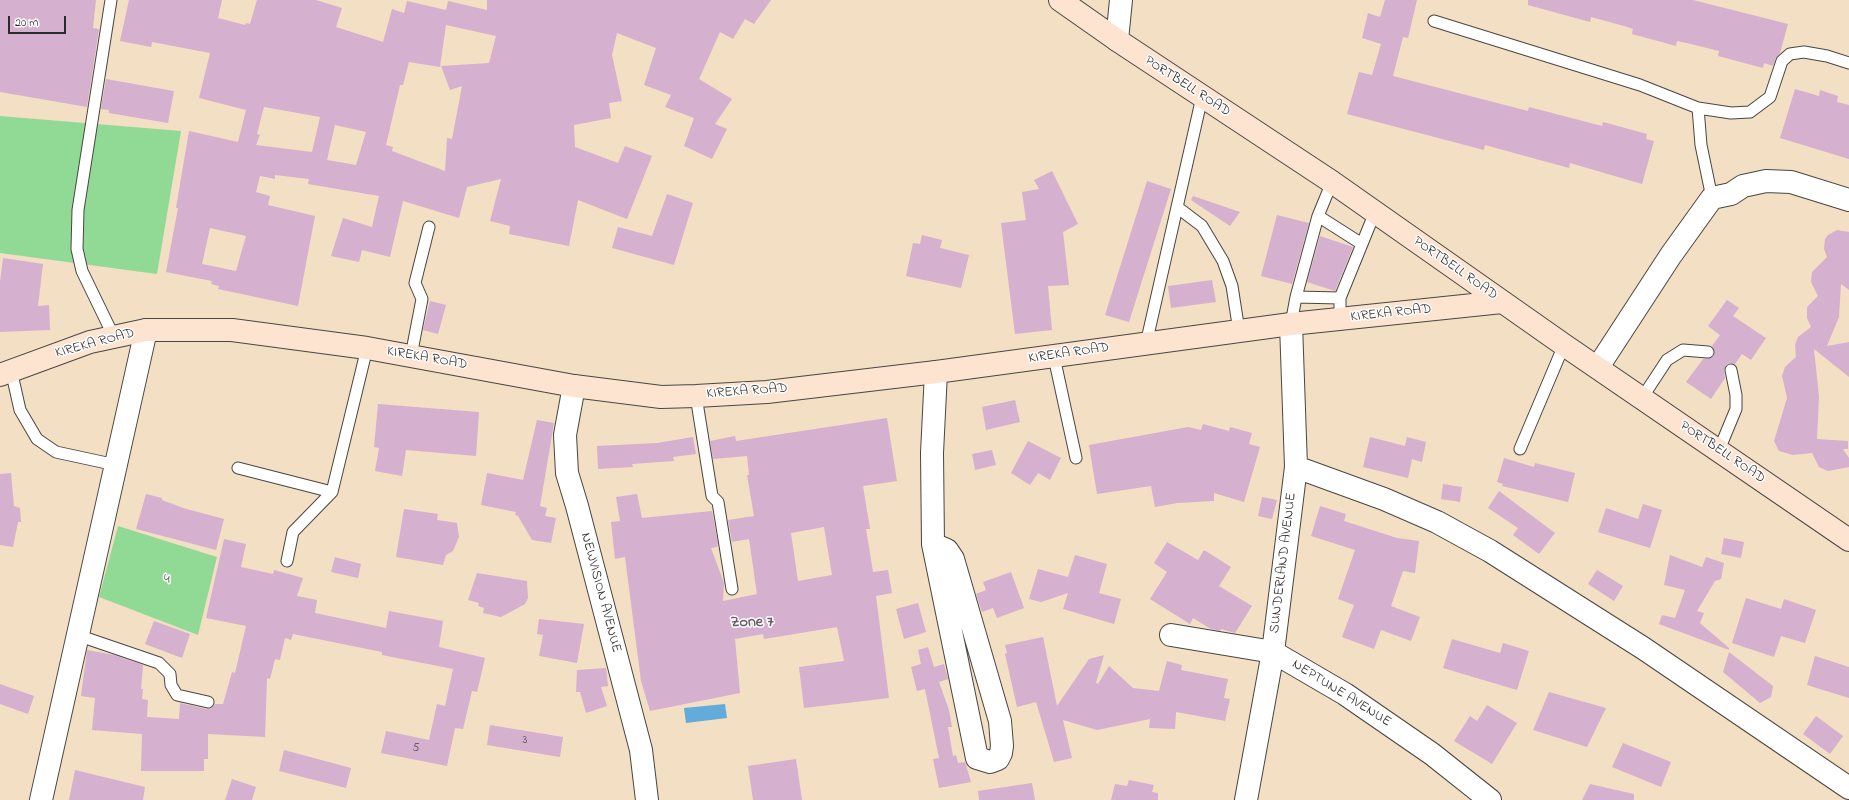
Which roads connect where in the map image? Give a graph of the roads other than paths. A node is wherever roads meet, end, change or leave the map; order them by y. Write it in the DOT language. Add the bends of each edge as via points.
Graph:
graph roads {
  1 [pos="111,0"];
  2 [pos="1060,0"];
  3 [pos="1121,0"];
  4 [pos="1434,21"];
  5 [pos="1117,40"];
  6 [pos="1849,63"];
  7 [pos="1202,97"];
  8 [pos="1698,108"];
  9 [pos="1332,182"];
  10 [pos="1712,198"];
  11 [pos="1849,200"];
  12 [pos="1177,207"];
  13 [pos="1376,212"];
  14 [pos="1318,216"];
  15 [pos="429,227"];
  16 [pos="1362,244"];
  17 [pos="1296,297"];
  18 [pos="1340,298"];
  19 [pos="1502,302"];
  20 [pos="1340,320"];
  21 [pos="1291,324"];
  22 [pos="146,330"];
  23 [pos="1239,331"];
  24 [pos="114,337"];
  25 [pos="1146,344"];
  26 [pos="1564,345"];
  27 [pos="367,348"];
  28 [pos="1708,352"];
  29 [pos="411,356"];
  30 [pos="1054,356"];
  31 [pos="1598,368"];
  32 [pos="1730,370"];
  33 [pos="936,372"];
  34 [pos="6,373"];
  35 [pos="574,386"];
  36 [pos="696,396"];
  37 [pos="1642,398"];
  38 [pos="1520,449"];
  39 [pos="1719,450"];
  40 [pos="1076,458"];
  41 [pos="116,465"];
  42 [pos="1296,467"];
  43 [pos="238,468"];
  44 [pos="332,492"];
  45 [pos="1849,540"];
  46 [pos="933,544"];
  47 [pos="287,562"];
  48 [pos="732,589"];
  49 [pos="77,635"];
  50 [pos="1171,635"];
  51 [pos="1273,652"];
  52 [pos="983,665"];
  53 [pos="959,670"];
  54 [pos="208,702"];
  55 [pos="1849,788"];
  56 [pos="41,800"];
  57 [pos="647,800"];
  58 [pos="1246,800"];
  59 [pos="1490,800"];
  1 -- 24 [label="lane" via="78,210 77,249 82,271"];
  2 -- 5 [label="main road, PORTBELL ROAD"];
  3 -- 5 [label="street"];
  4 -- 8 [label="lane" via="1640,85"];
  5 -- 7 [label="main road, PORTBELL ROAD"];
  6 -- 8 [label="lane" via="1804,52 1790,54 1782,61 1770,97 1750,112 1731,113"];
  7 -- 9 [label="main road, PORTBELL ROAD"];
  7 -- 12 [label="lane"];
  8 -- 10 [label="lane" via="1701,145"];
  9 -- 13 [label="main road, PORTBELL ROAD"];
  9 -- 14 [label="lane"];
  10 -- 11 [label="street" via="1731,194 1743,186 1766,181 1791,182"];
  10 -- 31 [label="street" via="1671,255"];
  12 -- 23 [label="lane" via="1202,226 1223,261 1232,286"];
  12 -- 25 [label="lane"];
  13 -- 16 [label="lane"];
  13 -- 19 [label="main road, PORTBELL ROAD"];
  14 -- 16 [label="lane"];
  14 -- 17 [label="lane"];
  15 -- 29 [label="lane" via="415,283 422,299"];
  16 -- 18 [label="lane"];
  17 -- 18 [label="lane"];
  17 -- 21 [label="lane"];
  18 -- 20 [label="lane"];
  19 -- 20 [label="main road, KIREKA ROAD"];
  19 -- 26 [label="main road, PORTBELL ROAD"];
  20 -- 21 [label="main road, KIREKA ROAD"];
  21 -- 23 [label="main road, KIREKA ROAD"];
  21 -- 42 [label="street, SUNDERLAND AVENUE"];
  22 -- 24 [label="main road, KIREKA ROAD"];
  22 -- 27 [label="main road, KIREKA ROAD" via="232,330"];
  22 -- 41 [label="street"];
  23 -- 25 [label="main road, KIREKA ROAD"];
  24 -- 34 [label="main road, KIREKA ROAD" via="90,342"];
  25 -- 30 [label="main road, KIREKA ROAD"];
  26 -- 31 [label="main road, PORTBELL ROAD"];
  26 -- 38 [label="lane"];
  27 -- 29 [label="main road, KIREKA ROAD"];
  27 -- 44 [label="lane"];
  28 -- 37 [label="lane" via="1684,350 1667,360"];
  29 -- 35 [label="main road, KIREKA ROAD"];
  30 -- 33 [label="main road, KIREKA ROAD"];
  30 -- 40 [label="lane"];
  31 -- 37 [label="main road, PORTBELL ROAD"];
  32 -- 39 [label="lane" via="1736,395 1736,409"];
  33 -- 36 [label="main road, KIREKA ROAD" via="767,392"];
  33 -- 46 [label="street" via="932,453"];
  34 -- 41 [label="lane" via="20,410 37,439 56,452"];
  35 -- 36 [label="main road, KIREKA ROAD" via="661,397"];
  35 -- 57 [label="street, NEWVISION AVENUE" via="565,435 567,473 641,750"];
  36 -- 48 [label="lane" via="712,496 718,502"];
  37 -- 39 [label="main road, PORTBELL ROAD"];
  39 -- 45 [label="main road, PORTBELL ROAD"];
  41 -- 49 [label="street"];
  42 -- 51 [label="street, SUNDERLAND AVENUE"];
  42 -- 55 [label="street" via="1437,522 1490,551 1643,648"];
  43 -- 44 [label="lane"];
  44 -- 47 [label="lane" via="293,532"];
  46 -- 52 [label="street" via="947,550 953,559"];
  46 -- 53 [label="street"];
  49 -- 54 [label="lane" via="159,663 170,674 171,685 177,695"];
  49 -- 56 [label="street"];
  50 -- 51 [label="street, NEPTUNE AVENUE"];
  51 -- 58 [label="street, SUNDERLAND AVENUE"];
  51 -- 59 [label="street, NEPTUNE AVENUE" via="1345,694 1432,754"];
  52 -- 53 [label="street"];
  52 -- 53 [label="street" via="1000,721 1002,746 998,759 990,762 976,758"];
}
